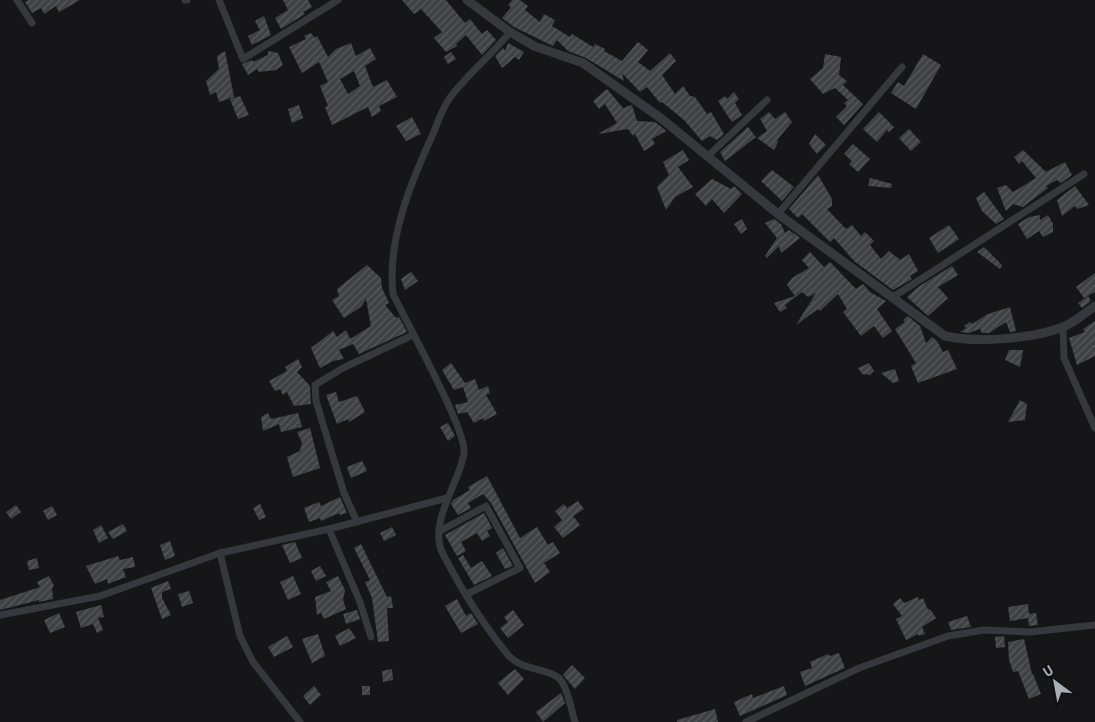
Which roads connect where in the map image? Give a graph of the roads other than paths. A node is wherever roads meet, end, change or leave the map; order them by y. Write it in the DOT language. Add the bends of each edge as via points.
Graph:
graph roads {
  1 [pos="17,0"];
  2 [pos="219,0"];
  3 [pos="338,0"];
  4 [pos="467,0"];
  5 [pos="32,23"];
  6 [pos="510,32"];
  7 [pos="902,67"];
  8 [pos="767,100"];
  9 [pos="708,156"];
  10 [pos="1084,174"];
  11 [pos="778,214"];
  12 [pos="893,297"];
  13 [pos="1095,306"];
  14 [pos="1063,327"];
  15 [pos="413,335"];
  16 [pos="1095,428"];
  17 [pos="447,498"];
  18 [pos="357,522"];
  19 [pos="329,529"];
  20 [pos="440,531"];
  21 [pos="220,553"];
  22 [pos="466,594"];
  23 [pos="0,615"];
  24 [pos="1095,625"];
  25 [pos="371,637"];
  26 [pos="300,722"];
  27 [pos="575,722"];
  28 [pos="746,722"];
  1 -- 5 [label="street"];
  2 -- 3 [label="street" via="243,59"];
  4 -- 6 [label="street"];
  6 -- 9 [label="street" via="534,46 583,63"];
  6 -- 15 [label="street" via="472,69 448,101 414,176 393,252 391,277 393,294"];
  7 -- 11 [label="street"];
  8 -- 9 [label="street"];
  9 -- 11 [label="street"];
  10 -- 12 [label="street"];
  11 -- 12 [label="street"];
  12 -- 14 [label="street" via="934,329 958,339 998,339"];
  13 -- 14 [label="street"];
  14 -- 16 [label="street" via="1064,358"];
  15 -- 17 [label="street" via="464,444 460,468"];
  15 -- 18 [label="street" via="315,385 319,410 344,493"];
  17 -- 18 [label="street"];
  17 -- 20 [label="street"];
  18 -- 19 [label="street"];
  19 -- 21 [label="street"];
  19 -- 25 [label="street"];
  20 -- 22 [label="street" via="442,553"];
  20 -- 22 [label="street" via="486,506 520,568"];
  21 -- 23 [label="street" via="100,596"];
  21 -- 26 [label="street" via="240,636 253,662"];
  22 -- 27 [label="street" via="516,662 551,674 561,681"];
  24 -- 28 [label="street" via="1030,632 984,630 948,636 858,668"];
}
